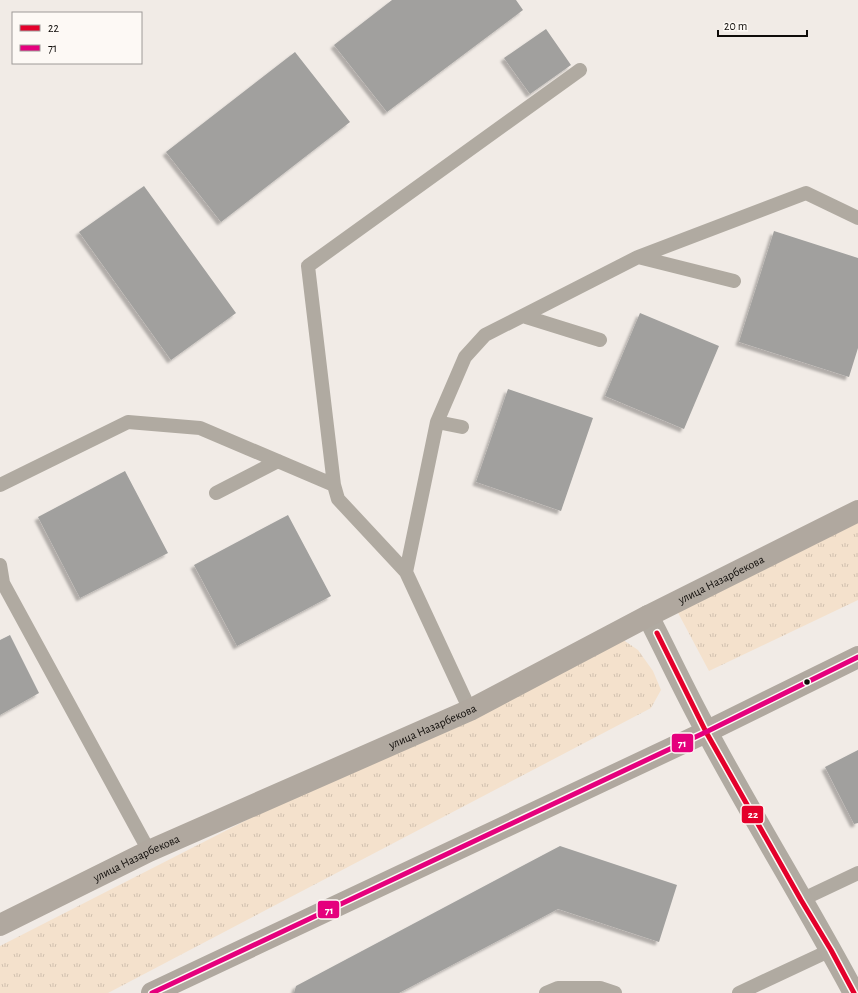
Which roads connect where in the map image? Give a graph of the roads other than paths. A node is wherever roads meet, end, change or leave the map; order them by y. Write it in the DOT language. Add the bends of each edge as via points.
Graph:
graph roads {
  1 [pos="580,70"];
  2 [pos="858,218"];
  3 [pos="638,257"];
  4 [pos="734,281"];
  5 [pos="523,316"];
  6 [pos="600,340"];
  7 [pos="437,422"];
  8 [pos="462,428"];
  9 [pos="278,461"];
  10 [pos="0,485"];
  11 [pos="334,485"];
  12 [pos="216,492"];
  13 [pos="858,511"];
  14 [pos="0,565"];
  15 [pos="406,572"];
  16 [pos="1,584"];
  17 [pos="648,616"];
  18 [pos="858,657"];
  19 [pos="470,710"];
  20 [pos="706,732"];
  21 [pos="149,851"];
  22 [pos="858,873"];
  23 [pos="801,900"];
  24 [pos="0,925"];
  25 [pos="831,950"];
  26 [pos="152,993"];
  27 [pos="546,993"];
  28 [pos="616,993"];
  29 [pos="739,993"];
  30 [pos="854,993"];
  1 -- 11 [label="lane" via="308,266"];
  2 -- 3 [label="lane" via="806,192"];
  3 -- 4 [label="lane"];
  3 -- 5 [label="lane"];
  5 -- 6 [label="lane"];
  5 -- 7 [label="lane" via="484,335 465,357"];
  7 -- 8 [label="lane"];
  7 -- 15 [label="lane"];
  9 -- 10 [label="lane" via="200,428 128,422"];
  9 -- 11 [label="lane"];
  9 -- 12 [label="lane"];
  11 -- 15 [label="lane" via="338,499"];
  13 -- 17 [label="street, улица Назарбекова"];
  14 -- 16 [label="lane"];
  15 -- 19 [label="lane"];
  16 -- 21 [label="lane"];
  17 -- 19 [label="street, улица Назарбекова"];
  17 -- 20 [label="street"];
  18 -- 20 [label="street"];
  19 -- 21 [label="street, улица Назарбекова"];
  20 -- 23 [label="street"];
  20 -- 26 [label="street"];
  21 -- 24 [label="street, улица Назарбекова"];
  22 -- 23 [label="lane"];
  23 -- 25 [label="street"];
  25 -- 29 [label="lane"];
  25 -- 30 [label="street"];
  27 -- 28 [label="lane" via="558,988 600,988"];
}
